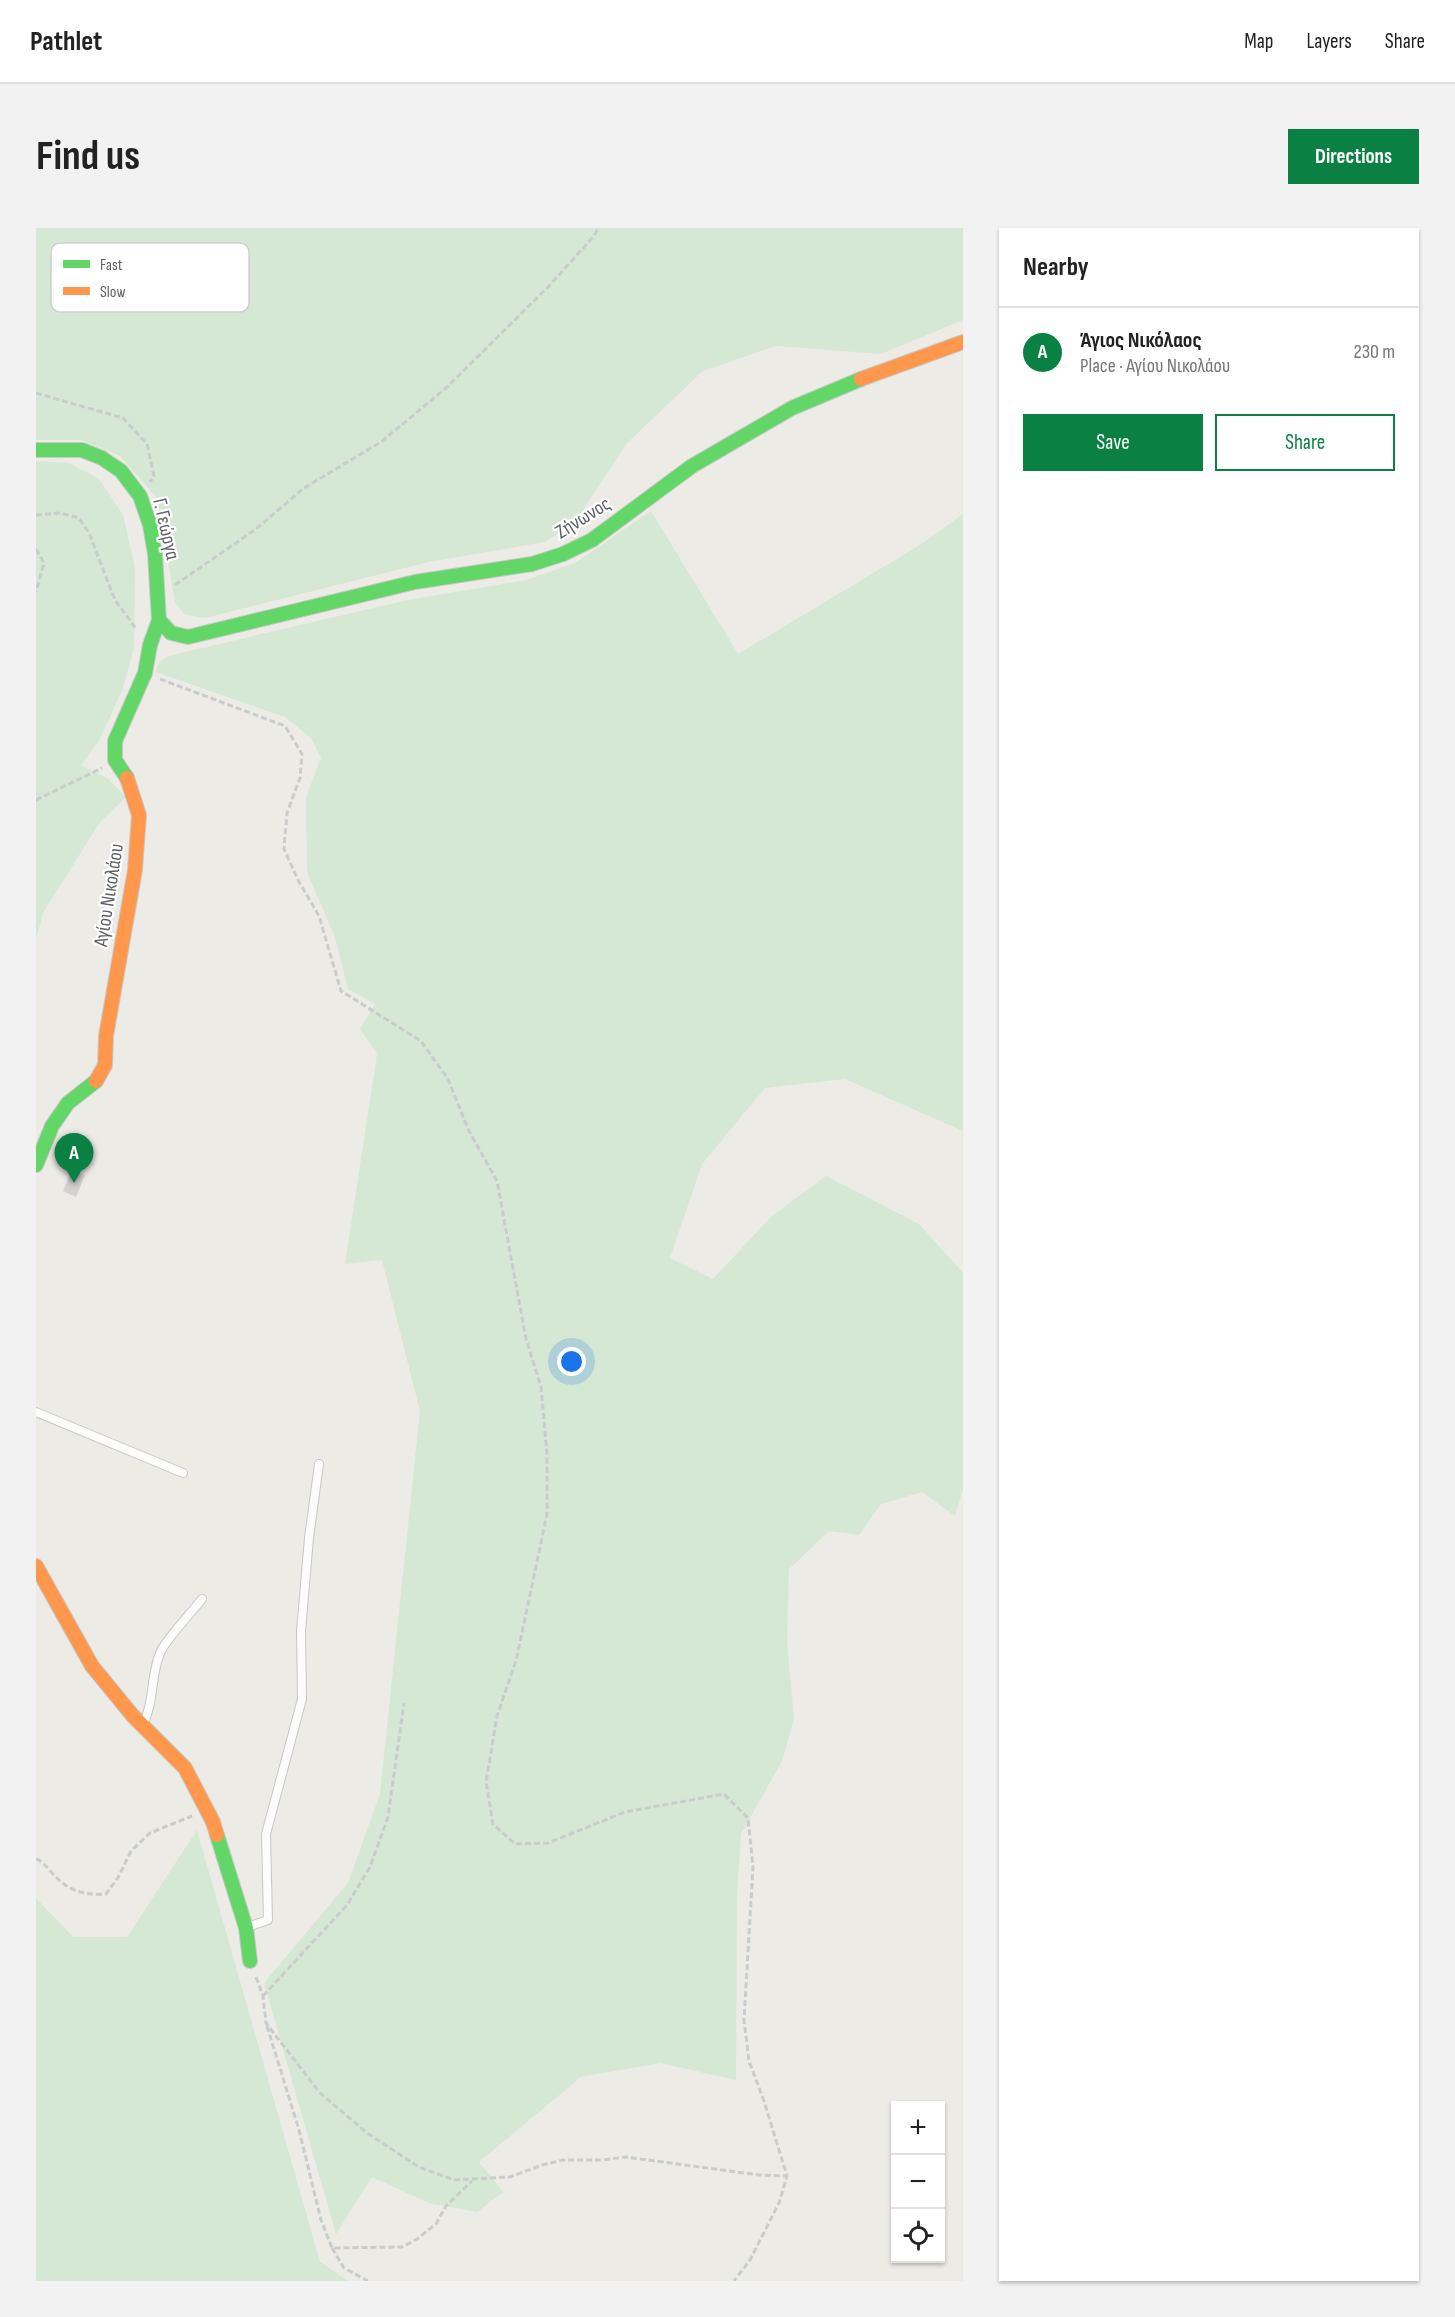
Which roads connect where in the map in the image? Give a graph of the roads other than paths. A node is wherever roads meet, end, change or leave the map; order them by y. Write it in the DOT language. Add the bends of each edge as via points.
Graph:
graph roads {
  1 [pos="963,342"];
  2 [pos="36,450"];
  3 [pos="159,620"];
  4 [pos="36,1165"];
  5 [pos="36,1412"];
  6 [pos="319,1464"];
  7 [pos="183,1473"];
  8 [pos="36,1566"];
  9 [pos="202,1599"];
  10 [pos="142,1726"];
  11 [pos="246,1928"];
  12 [pos="250,1961"];
  1 -- 3 [label="street, Ζήνωνος" via="792,408 692,466 592,540 563,554 532,564 415,582 188,637 171,633"];
  2 -- 3 [label="street, Γ. Γεώργα" via="82,450 102,458 121,471 140,496 150,525"];
  3 -- 4 [label="street, Αγίου Νικολάου" via="145,673 115,741 115,760 129,781 140,815 132,889 106,1036 105,1065 94,1084 68,1102 52,1125"];
  5 -- 7 [label="lane"];
  6 -- 11 [label="lane" via="301,1631 302,1699 266,1834 268,1920"];
  8 -- 10 [label="street" via="92,1666"];
  9 -- 10 [label="lane" via="161,1651 150,1712"];
  10 -- 11 [label="street" via="185,1768 208,1811"];
  11 -- 12 [label="street"];
}
